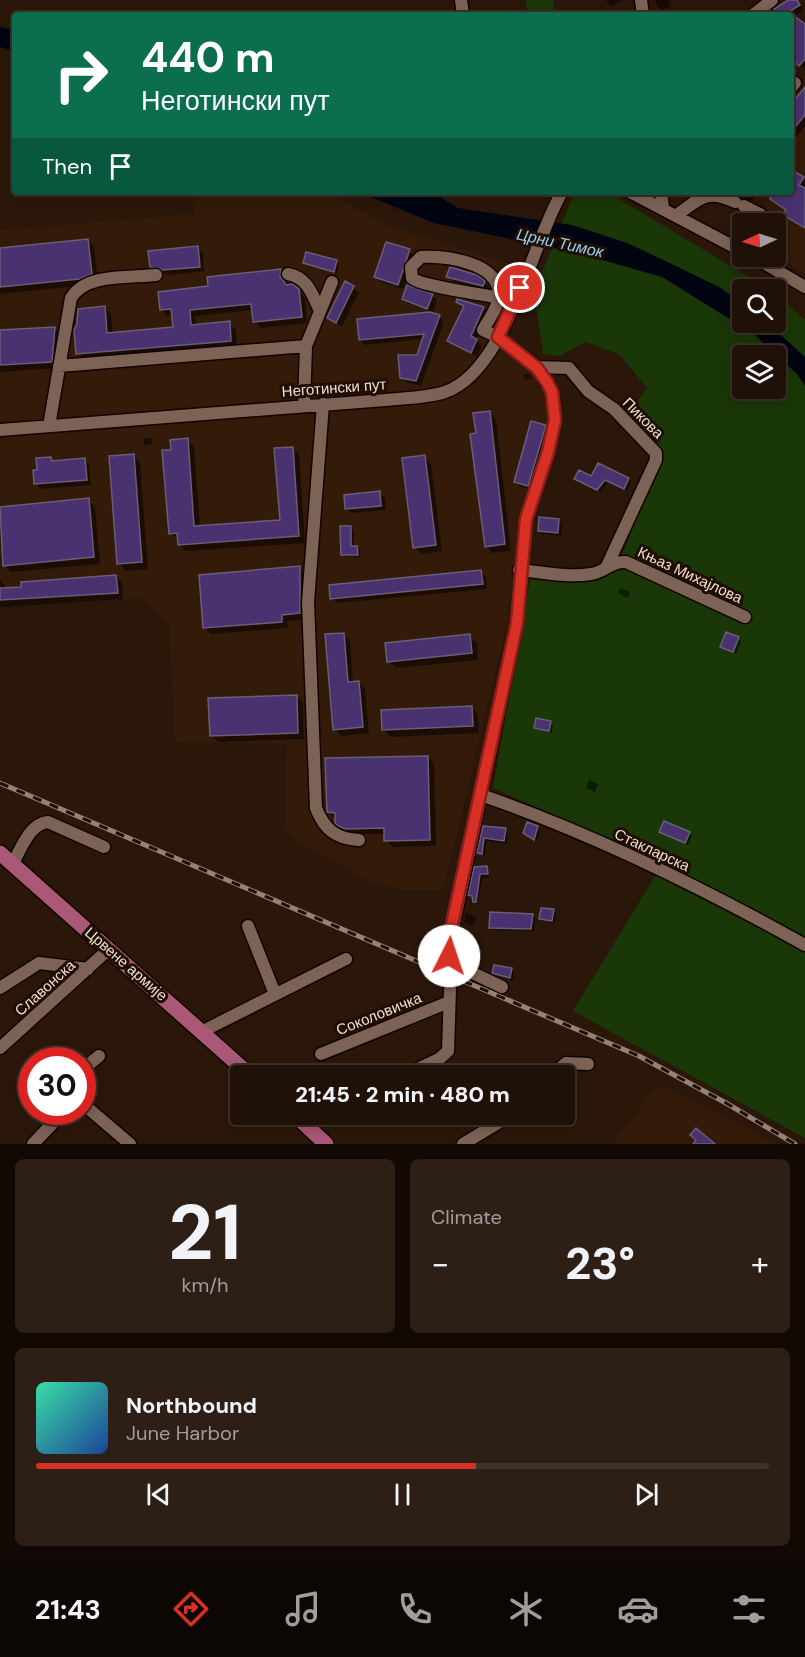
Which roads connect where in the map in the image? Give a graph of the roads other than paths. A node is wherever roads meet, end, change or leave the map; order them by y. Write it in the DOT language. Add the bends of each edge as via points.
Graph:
graph roads {
  1 [pos="772,0"];
  2 [pos="757,12"];
  3 [pos="636,195"];
  4 [pos="661,195"];
  5 [pos="709,195"];
  6 [pos="716,195"];
  7 [pos="559,197"];
  8 [pos="663,208"];
  9 [pos="758,213"];
  10 [pos="677,215"];
  11 [pos="732,245"];
  12 [pos="772,267"];
  13 [pos="777,267"];
  14 [pos="777,270"];
  15 [pos="288,274"];
  16 [pos="156,275"];
  17 [pos="332,282"];
  18 [pos="805,287"];
  19 [pos="499,297"];
  20 [pos="515,300"];
  21 [pos="320,311"];
  22 [pos="498,337"];
  23 [pos="306,346"];
  24 [pos="59,366"];
  25 [pos="537,368"];
  26 [pos="323,404"];
  27 [pos="304,405"];
  28 [pos="49,426"];
  29 [pos="0,430"];
  30 [pos="607,566"];
  31 [pos="519,570"];
  32 [pos="745,617"];
  33 [pos="481,795"];
  34 [pos="359,840"];
  35 [pos="104,847"];
  36 [pos="0,853"];
  37 [pos="13,863"];
  38 [pos="248,926"];
  39 [pos="805,945"];
  40 [pos="109,949"];
  41 [pos="346,959"];
  42 [pos="88,969"];
  43 [pos="502,987"];
  44 [pos="0,988"];
  45 [pos="275,994"];
  46 [pos="203,1031"];
  47 [pos="0,1048"];
  48 [pos="321,1054"];
  49 [pos="99,1056"];
  50 [pos="96,1058"];
  51 [pos="588,1064"];
  52 [pos="239,1065"];
  53 [pos="426,1065"];
  54 [pos="564,1065"];
  55 [pos="96,1115"];
  56 [pos="51,1125"];
  57 [pos="311,1125"];
  58 [pos="495,1125"];
  59 [pos="308,1127"];
  60 [pos="33,1144"];
  61 [pos="130,1144"];
  62 [pos="326,1144"];
  63 [pos="464,1144"];
  1 -- 2 [label="street"];
  3 -- 8 [label="street"];
  4 -- 8 [label="street"];
  5 -- 10 [label="street"];
  6 -- 9 [label="street"];
  7 -- 20 [label="street, Неготински пут"];
  8 -- 10 [label="street"];
  10 -- 11 [label="street"];
  12 -- 14 [label="street"];
  13 -- 14 [label="street"];
  14 -- 18 [label="street"];
  15 -- 21 [label="street" via="308,286"];
  16 -- 24 [label="street" via="99,280 77,288 71,298"];
  17 -- 21 [label="street"];
  19 -- 19 [label="street" via="496,281 488,272 456,260 421,257 411,267 412,278 422,284"];
  19 -- 20 [label="street"];
  19 -- 22 [label="street" via="483,330"];
  20 -- 22 [label="street, Неготински пут"];
  21 -- 23 [label="street"];
  22 -- 25 [label="street"];
  22 -- 26 [label="street, Неготински пут" via="474,374 444,392"];
  23 -- 24 [label="street"];
  23 -- 27 [label="street"];
  24 -- 28 [label="street"];
  25 -- 30 [label="street, Пикова" via="569,368 656,453"];
  25 -- 31 [label="street" via="552,392 555,420 526,519"];
  26 -- 27 [label="street, Неготински пут"];
  26 -- 34 [label="street" via="308,602 315,808 322,825 333,834"];
  27 -- 28 [label="street, Неготински пут"];
  28 -- 29 [label="street, Неготински пут"];
  30 -- 31 [label="street, Књаз Михајлова" via="597,573 580,575"];
  30 -- 32 [label="street, Књаз Михајлова" via="626,562"];
  31 -- 33 [label="street" via="517,623"];
  33 -- 39 [label="street, Стакларска" via="558,822 656,867"];
  33 -- 43 [label="street" via="451,929 449,956 456,966"];
  35 -- 37 [label="street" via="48,822 41,823 34,827"];
  36 -- 37 [label="main road, Црвене армије"];
  37 -- 40 [label="main road, Црвене армије"];
  38 -- 45 [label="street"];
  40 -- 42 [label="street, Славонска"];
  40 -- 46 [label="main road, Црвене армије"];
  41 -- 45 [label="street"];
  42 -- 44 [label="street" via="39,963"];
  42 -- 47 [label="street, Славонска"];
  45 -- 46 [label="street"];
  46 -- 52 [label="main road, Црвене армије"];
  48 -- 53 [label="street, Соколовичка" via="449,995 448,1051"];
  49 -- 50 [label="street"];
  51 -- 54 [label="street"];
  55 -- 61 [label="street"];
  56 -- 60 [label="street"];
  57 -- 59 [label="street"];
  58 -- 63 [label="street"];
  59 -- 62 [label="main road"];
}
